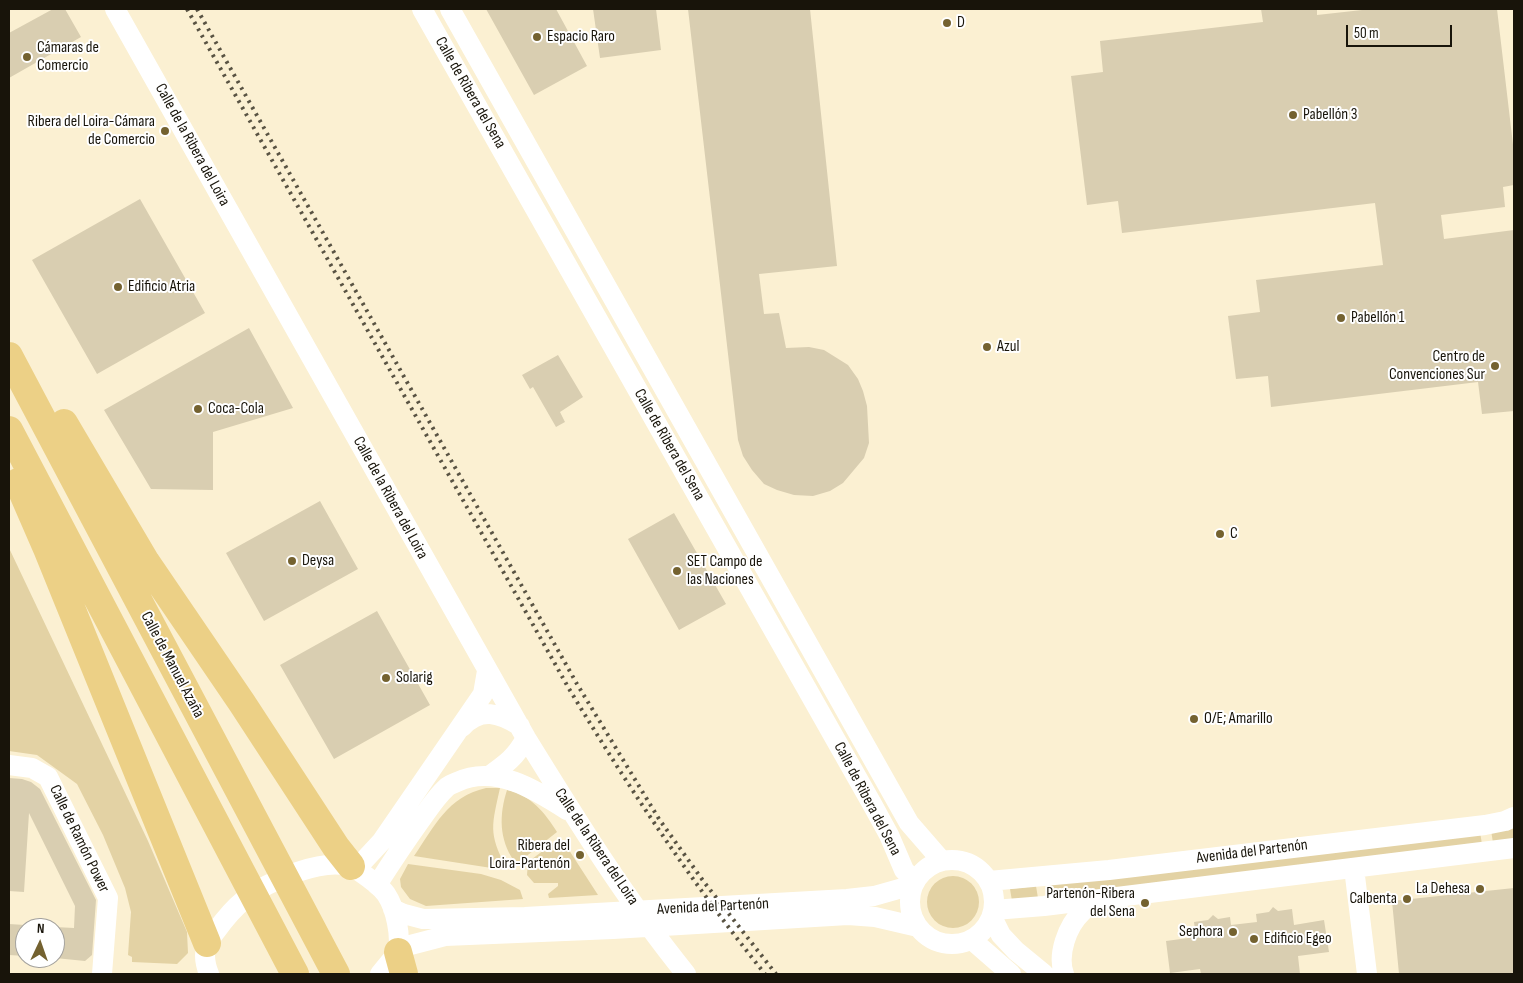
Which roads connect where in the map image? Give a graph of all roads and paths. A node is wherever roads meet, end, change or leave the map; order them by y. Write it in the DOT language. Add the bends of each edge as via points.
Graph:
graph roads {
  1 [pos="115,9"];
  2 [pos="422,9"];
  3 [pos="450,9"];
  4 [pos="9,340"];
  5 [pos="9,356"];
  6 [pos="9,430"];
  7 [pos="9,463"];
  8 [pos="487,671"];
  9 [pos="457,732"];
  10 [pos="523,732"];
  11 [pos="9,765"];
  12 [pos="489,776"];
  13 [pos="571,812"];
  14 [pos="1514,817"];
  15 [pos="1514,848"];
  16 [pos="942,861"];
  17 [pos="346,866"];
  18 [pos="1354,868"];
  19 [pos="990,881"];
  20 [pos="914,884"];
  21 [pos="377,885"];
  22 [pos="1098,899"];
  23 [pos="847,907"];
  24 [pos="393,909"];
  25 [pos="993,914"];
  26 [pos="471,926"];
  27 [pos="918,927"];
  28 [pos="972,940"];
  29 [pos="207,955"];
  30 [pos="393,964"];
  31 [pos="102,974"];
  32 [pos="295,974"];
  33 [pos="336,974"];
  34 [pos="686,974"];
  35 [pos="1011,974"];
  36 [pos="1044,974"];
  37 [pos="1064,974"];
  38 [pos="1367,974"];
  1 -- 8 [label="street, Calle de la Ribera del Loira"];
  2 -- 20 [label="street, Calle de Ribera del Sena" via="880,817 904,870"];
  3 -- 16 [label="street, Calle de Ribera del Sena" via="909,823"];
  4 -- 17 [label="highway" via="54,406 146,562"];
  5 -- 33 [label="highway, Calle de Manuel Azaña"];
  6 -- 32 [label="highway"];
  7 -- 29 [label="highway" via="48,551"];
  8 -- 9 [label="street" via="483,694"];
  8 -- 10 [label="street, Calle de la Ribera del Loira"];
  9 -- 10 [label="street" via="468,721 492,714 505,716"];
  9 -- 17 [label="street" via="382,841"];
  10 -- 12 [label="street" via="520,751"];
  10 -- 13 [label="street, Calle de la Ribera del Loira"];
  11 -- 31 [label="street, Calle de Ramón Power" via="32,768 48,777 108,898"];
  12 -- 13 [label="street" via="533,789"];
  12 -- 21 [label="street" via="463,779 447,786"];
  13 -- 34 [label="street, Calle de la Ribera del Loira"];
  14 -- 19 [label="street, Avenida del Partenón" via="1485,825"];
  15 -- 18 [label="street, Avenida del Partenón"];
  16 -- 19 [label="street" via="969,863"];
  16 -- 20 [label="street" via="926,869"];
  17 -- 21 [label="street"];
  17 -- 29 [label="street" via="307,868 275,881 244,900"];
  18 -- 22 [label="street, Avenida del Partenón"];
  18 -- 38 [label="street"];
  19 -- 25 [label="street" via="994,895"];
  20 -- 23 [label="street, Avenida del Partenón"];
  20 -- 27 [label="street" via="911,911"];
  21 -- 24 [label="street"];
  22 -- 25 [label="street, Avenida del Partenón"];
  22 -- 37 [label="street" via="1081,912 1069,931 1063,947"];
  23 -- 26 [label="street, Avenida del Partenón" via="613,929"];
  23 -- 27 [label="street, Avenida del Partenón"];
  24 -- 26 [label="street, Avenida del Partenón" via="423,919"];
  24 -- 30 [label="street" via="398,929"];
  25 -- 28 [label="street" via="984,930"];
  25 -- 36 [label="street" via="1001,935"];
  26 -- 30 [label="street, Avenida del Partenón"];
  27 -- 28 [label="street" via="934,940 947,944"];
  28 -- 35 [label="street"];
}
